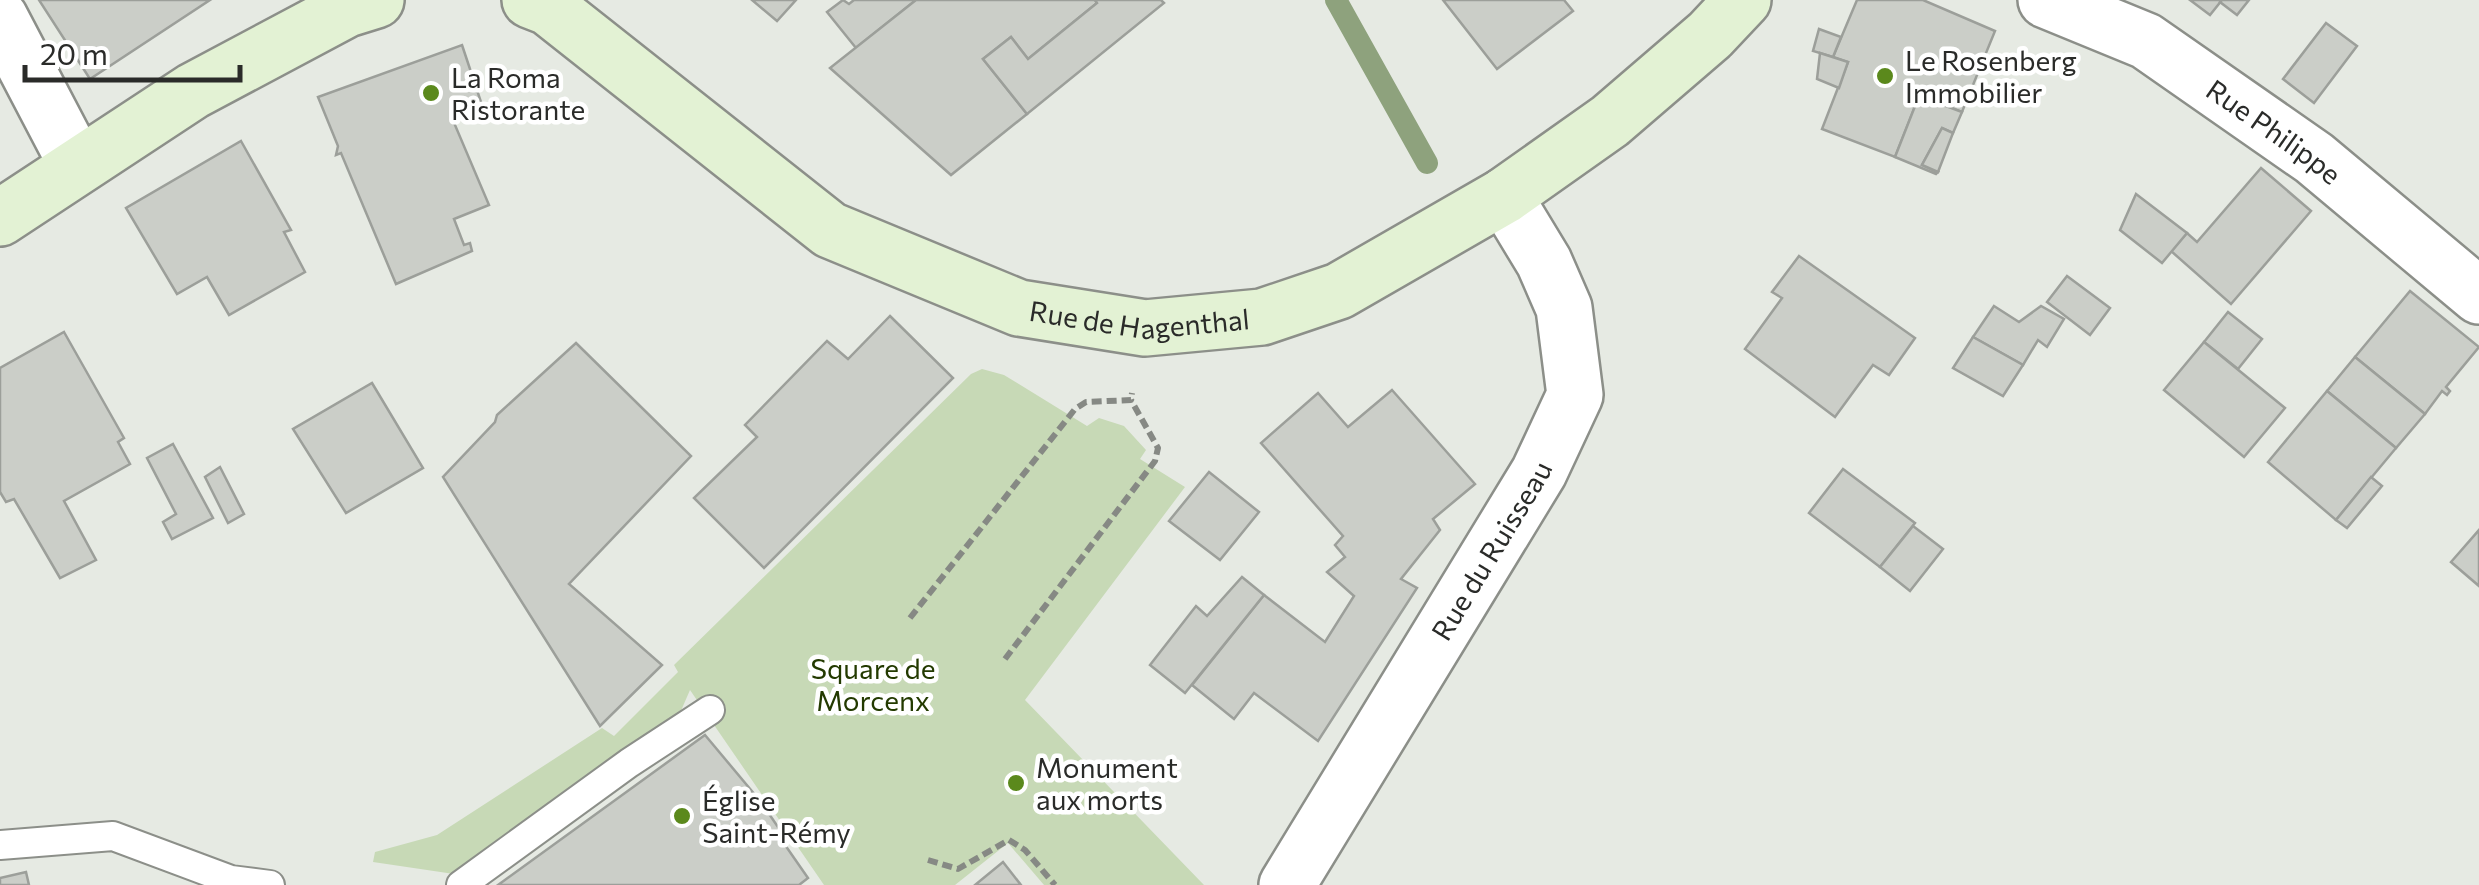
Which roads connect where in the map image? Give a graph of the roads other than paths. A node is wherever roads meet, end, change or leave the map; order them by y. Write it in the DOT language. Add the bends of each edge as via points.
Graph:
graph roads {
  1 [pos="376,0"];
  2 [pos="530,0"];
  3 [pos="1743,0"];
  4 [pos="2046,0"];
  5 [pos="0,18"];
  6 [pos="77,166"];
  7 [pos="1504,196"];
  8 [pos="0,218"];
  9 [pos="2479,296"];
  10 [pos="710,710"];
  11 [pos="0,845"];
  12 [pos="270,885"];
  13 [pos="462,885"];
  14 [pos="1287,885"];
  1 -- 6 [label="main road" via="193,91"];
  2 -- 7 [label="main road, Rue de Hagenthal" via="548,7 830,230 1020,308 1145,328 1262,318 1338,291"];
  3 -- 7 [label="main road, Rue de Hagenthal" via="1610,121"];
  4 -- 9 [label="street, Rue Philippe" via="2146,41 2314,158"];
  5 -- 6 [label="street"];
  6 -- 8 [label="main road"];
  7 -- 14 [label="street, Rue du Ruisseau" via="1564,308 1575,395 1539,472"];
  10 -- 13 [label="lane"];
  11 -- 12 [label="lane" via="113,836 231,880"];
}
